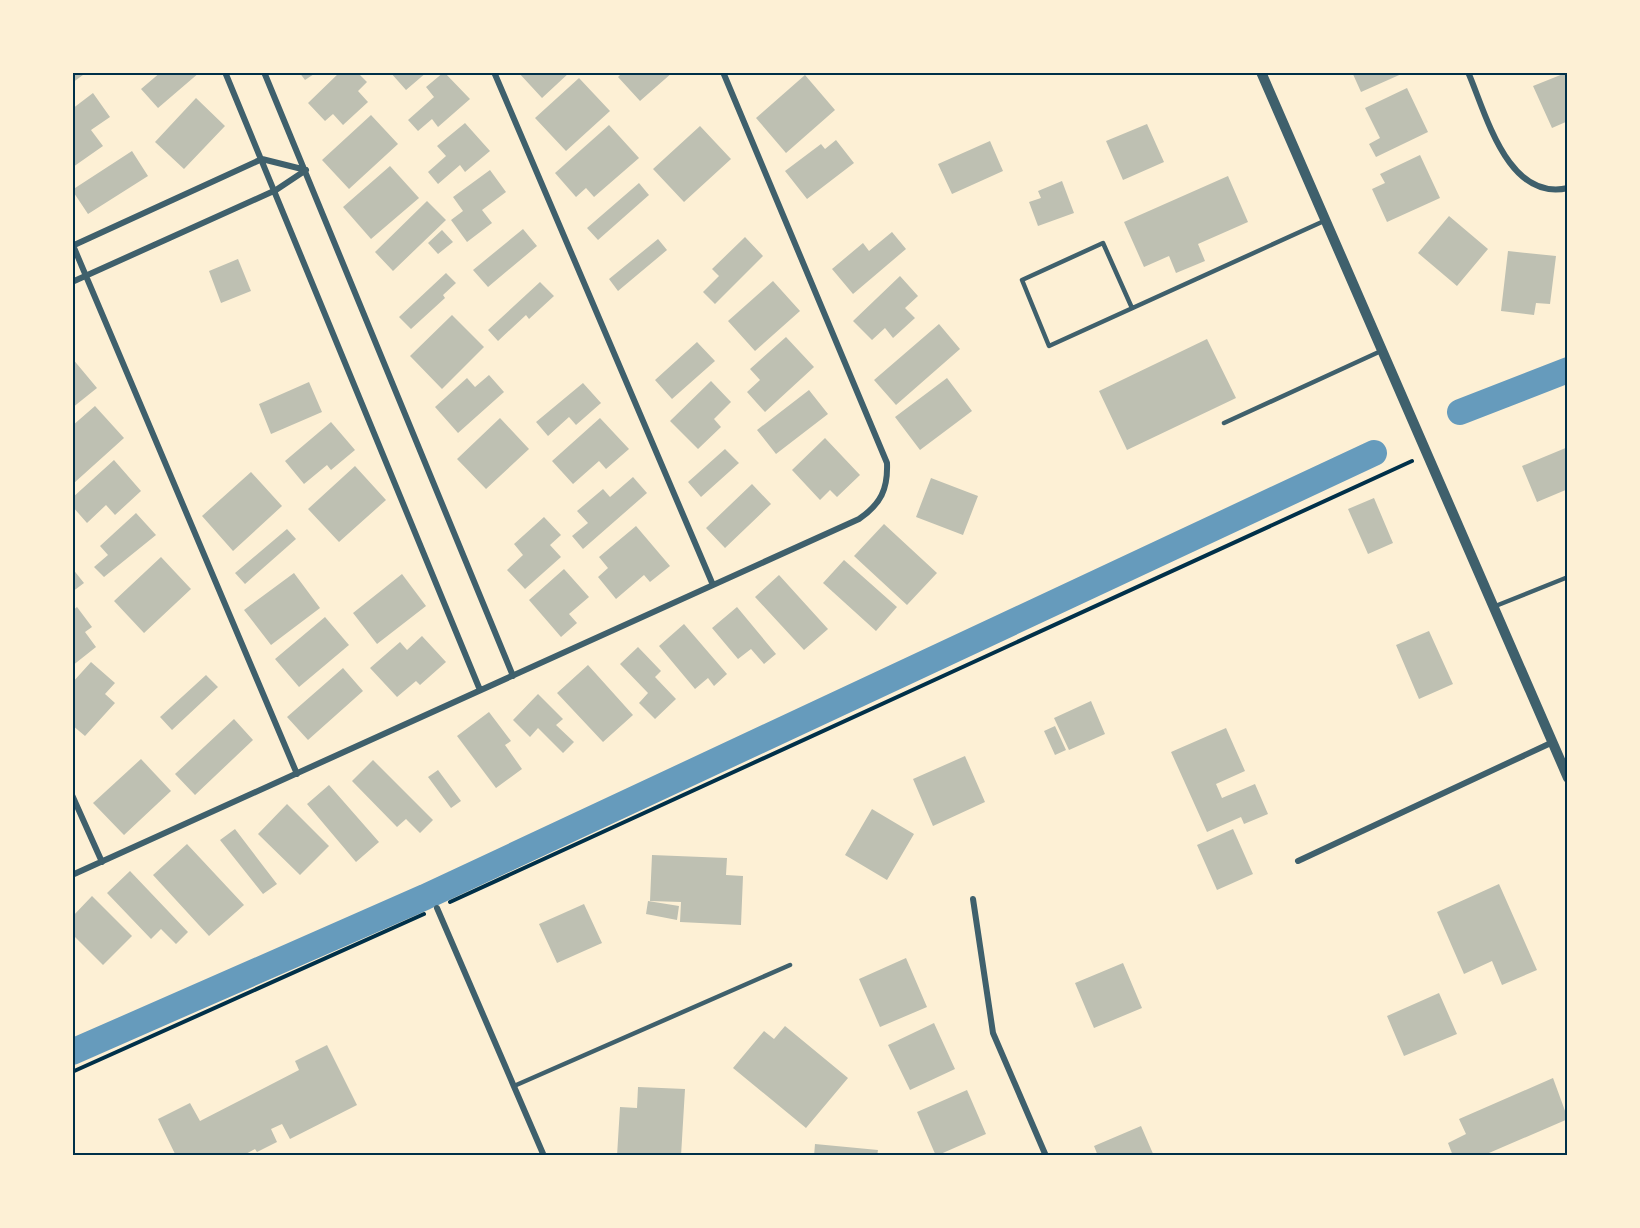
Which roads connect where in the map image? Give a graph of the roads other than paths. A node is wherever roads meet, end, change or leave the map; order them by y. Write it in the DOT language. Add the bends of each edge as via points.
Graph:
graph roads {
  1 [pos="225,72"];
  2 [pos="264,72"];
  3 [pos="494,72"];
  4 [pos="723,72"];
  5 [pos="1261,72"];
  6 [pos="1468,72"];
  7 [pos="262,159"];
  8 [pos="306,170"];
  9 [pos="1568,188"];
  10 [pos="276,190"];
  11 [pos="1324,221"];
  12 [pos="72,245"];
  13 [pos="86,276"];
  14 [pos="72,282"];
  15 [pos="1132,308"];
  16 [pos="1381,351"];
  17 [pos="1224,423"];
  18 [pos="1568,576"];
  19 [pos="713,585"];
  20 [pos="1493,607"];
  21 [pos="513,675"];
  22 [pos="480,690"];
  23 [pos="1553,742"];
  24 [pos="297,774"];
  25 [pos="1568,778"];
  26 [pos="72,795"];
  27 [pos="1298,861"];
  28 [pos="102,862"];
  29 [pos="72,876"];
  30 [pos="973,899"];
  31 [pos="437,908"];
  32 [pos="790,965"];
  33 [pos="514,1086"];
  34 [pos="544,1156"];
  35 [pos="1046,1156"];
  1 -- 7 [label="street"];
  2 -- 8 [label="street"];
  3 -- 19 [label="street"];
  4 -- 19 [label="street" via="887,464 888,480 883,496 859,519"];
  5 -- 11 [label="street"];
  6 -- 9 [label="street" via="1512,168 1543,188"];
  7 -- 8 [label="street"];
  7 -- 10 [label="street"];
  7 -- 12 [label="street"];
  8 -- 10 [label="street"];
  8 -- 21 [label="street"];
  10 -- 13 [label="street"];
  10 -- 22 [label="street"];
  11 -- 15 [label="lane"];
  11 -- 16 [label="street"];
  12 -- 13 [label="street"];
  13 -- 14 [label="street"];
  13 -- 24 [label="street"];
  15 -- 15 [label="lane" via="1049,346 1022,280 1103,243"];
  16 -- 17 [label="lane"];
  16 -- 20 [label="street"];
  18 -- 20 [label="lane"];
  19 -- 21 [label="street"];
  20 -- 23 [label="street"];
  21 -- 22 [label="street"];
  22 -- 24 [label="street"];
  23 -- 25 [label="street"];
  23 -- 27 [label="street"];
  24 -- 28 [label="street"];
  26 -- 28 [label="street"];
  28 -- 29 [label="street"];
  30 -- 35 [label="street" via="993,1033"];
  31 -- 33 [label="street"];
  32 -- 33 [label="lane"];
  33 -- 34 [label="street"];
}
